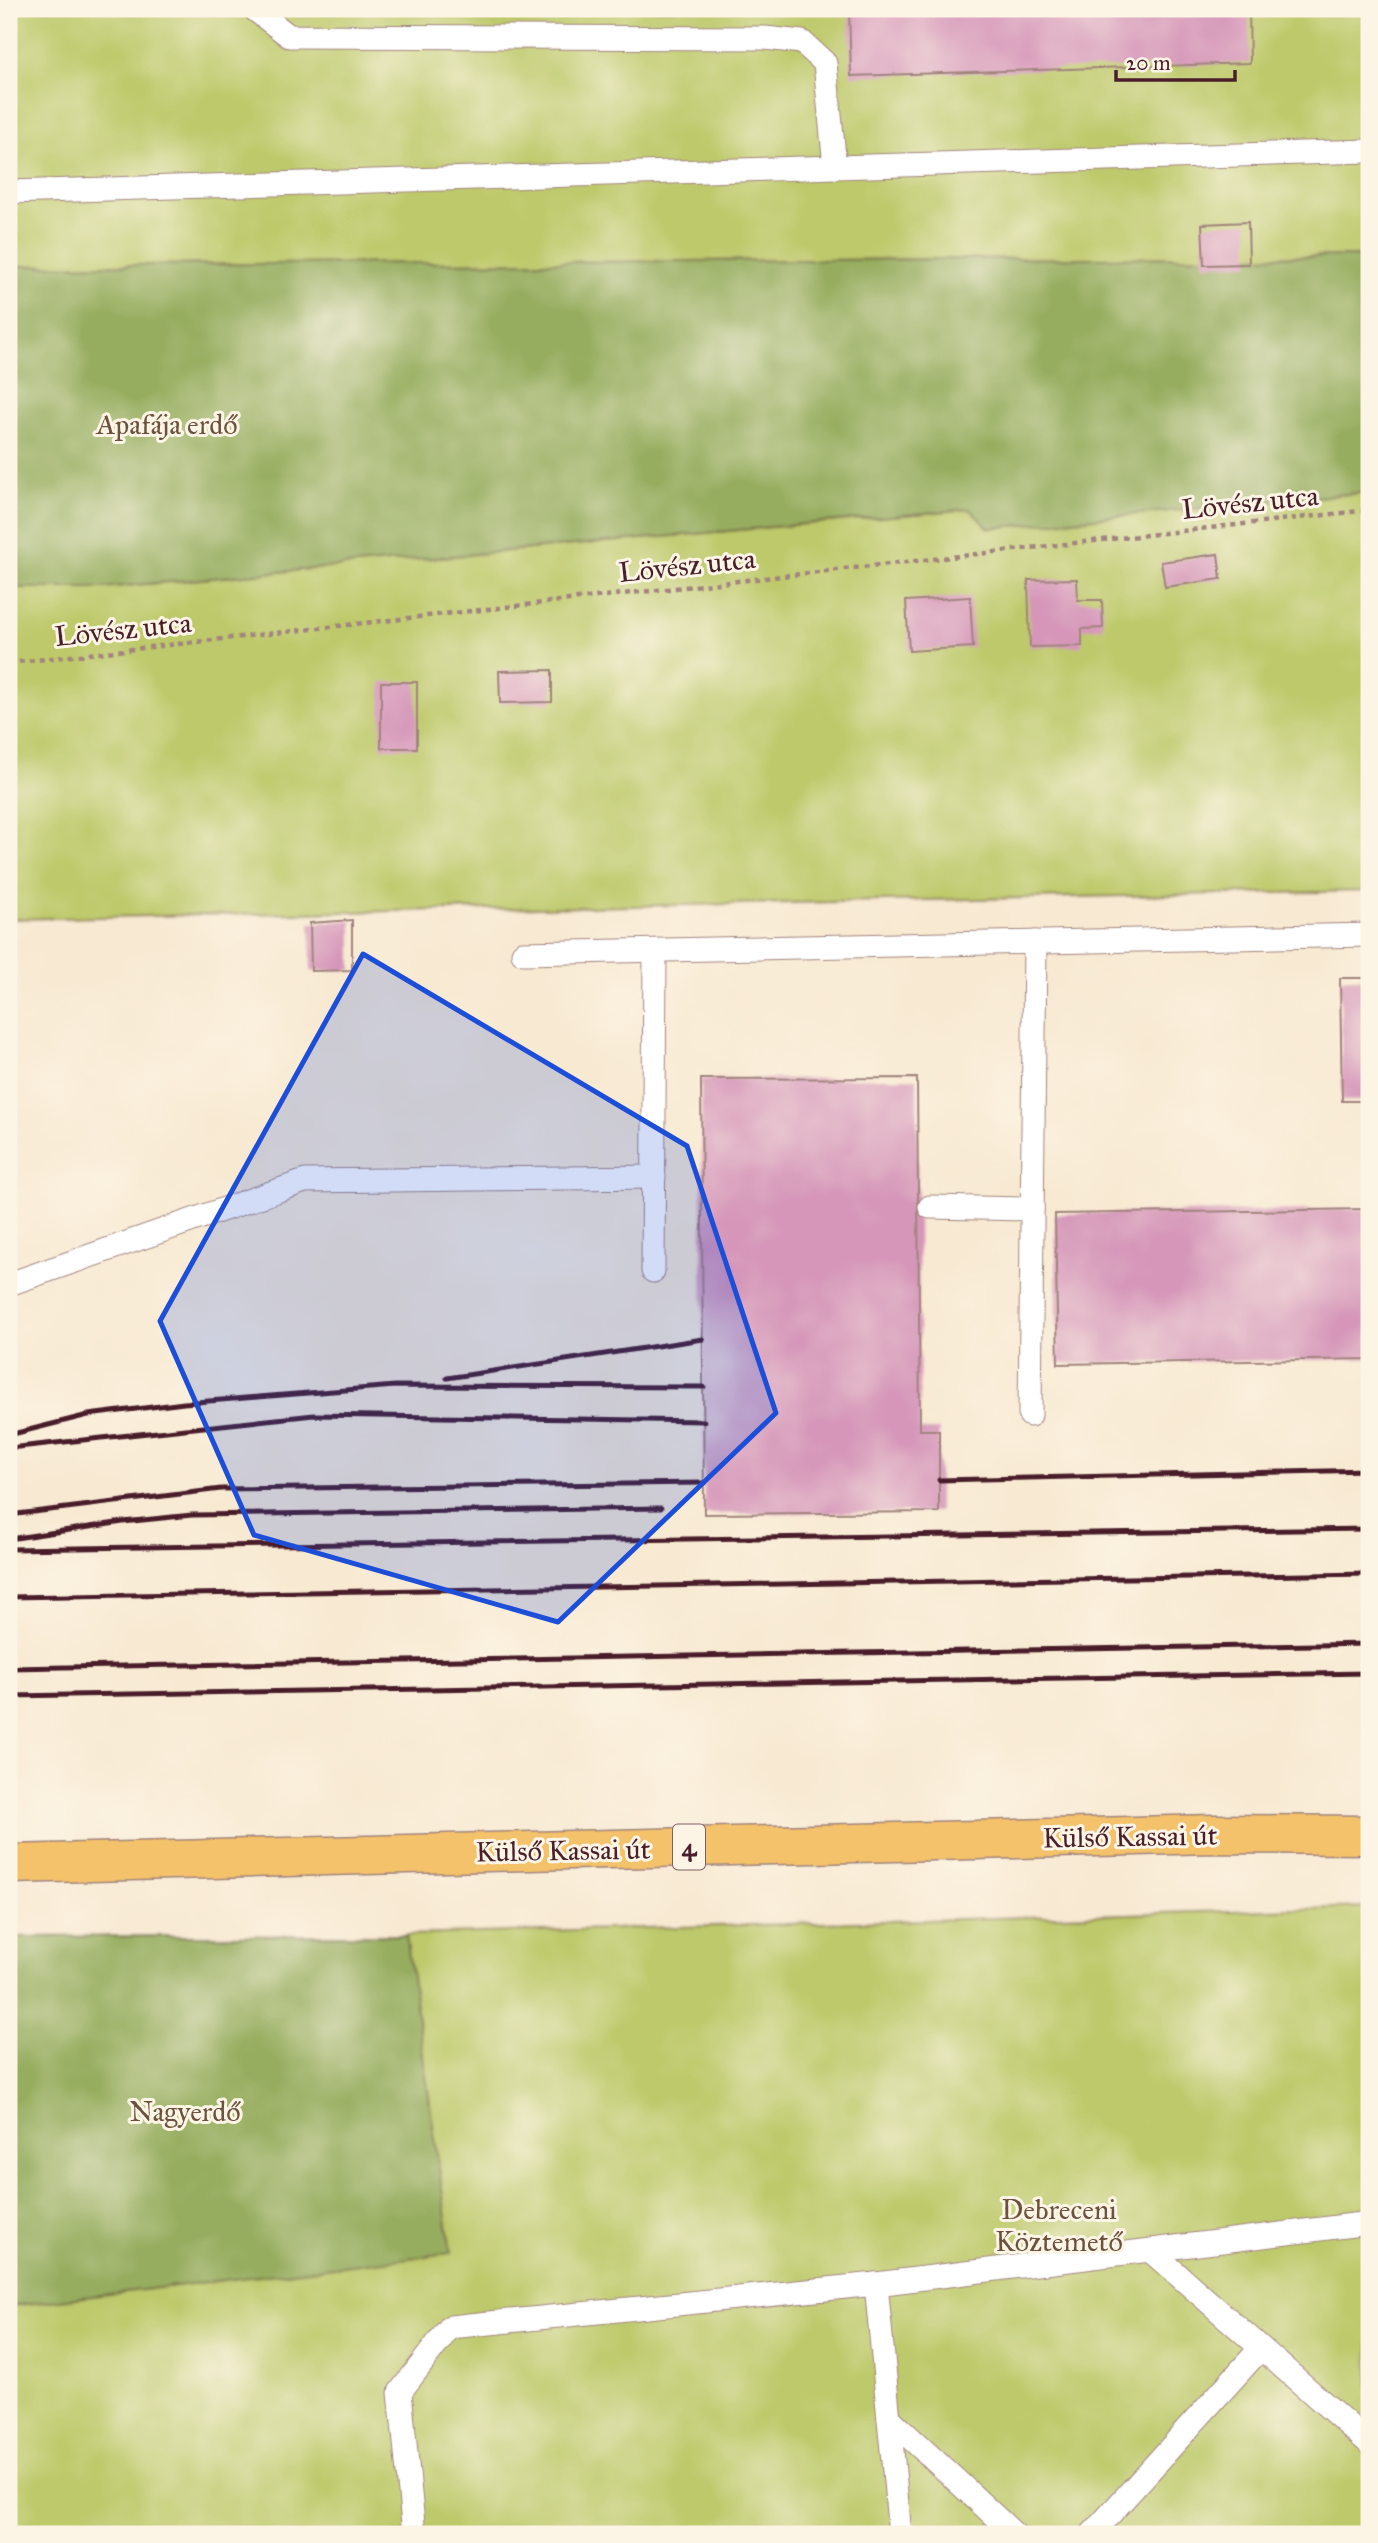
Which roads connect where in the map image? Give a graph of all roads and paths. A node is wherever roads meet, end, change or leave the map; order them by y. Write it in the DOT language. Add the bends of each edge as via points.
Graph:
graph roads {
  1 [pos="254,9"];
  2 [pos="1369,152"];
  3 [pos="835,167"];
  4 [pos="9,191"];
  5 [pos="1369,510"];
  6 [pos="9,663"];
  7 [pos="1369,935"];
  8 [pos="1035,942"];
  9 [pos="655,951"];
  10 [pos="523,953"];
  11 [pos="654,1177"];
  12 [pos="930,1207"];
  13 [pos="1032,1209"];
  14 [pos="653,1271"];
  15 [pos="9,1284"];
  16 [pos="1030,1415"];
  17 [pos="1369,1835"];
  18 [pos="9,1864"];
  19 [pos="1369,2223"];
  20 [pos="1152,2252"];
  21 [pos="876,2284"];
  22 [pos="1261,2348"];
  23 [pos="889,2418"];
  24 [pos="1369,2443"];
  25 [pos="414,2534"];
  26 [pos="900,2534"];
  27 [pos="1014,2534"];
  28 [pos="1092,2534"];
  1 -- 3 [label="lane" via="289,36 765,38 802,42 825,63"];
  2 -- 3 [label="lane"];
  3 -- 4 [label="lane"];
  5 -- 6 [label="path, Lövész utca"];
  7 -- 8 [label="lane"];
  8 -- 9 [label="lane"];
  8 -- 13 [label="lane"];
  9 -- 10 [label="lane"];
  9 -- 11 [label="lane"];
  11 -- 14 [label="lane"];
  11 -- 15 [label="lane" via="305,1181"];
  12 -- 13 [label="lane"];
  13 -- 16 [label="lane"];
  17 -- 18 [label="main road, Külső Kassai út / 4" via="1214,1834"];
  19 -- 20 [label="lane"];
  20 -- 21 [label="lane"];
  20 -- 22 [label="lane"];
  21 -- 23 [label="lane"];
  21 -- 25 [label="lane" via="450,2327 400,2392"];
  22 -- 24 [label="lane"];
  22 -- 28 [label="lane"];
  23 -- 26 [label="lane"];
  23 -- 27 [label="lane"];
}
